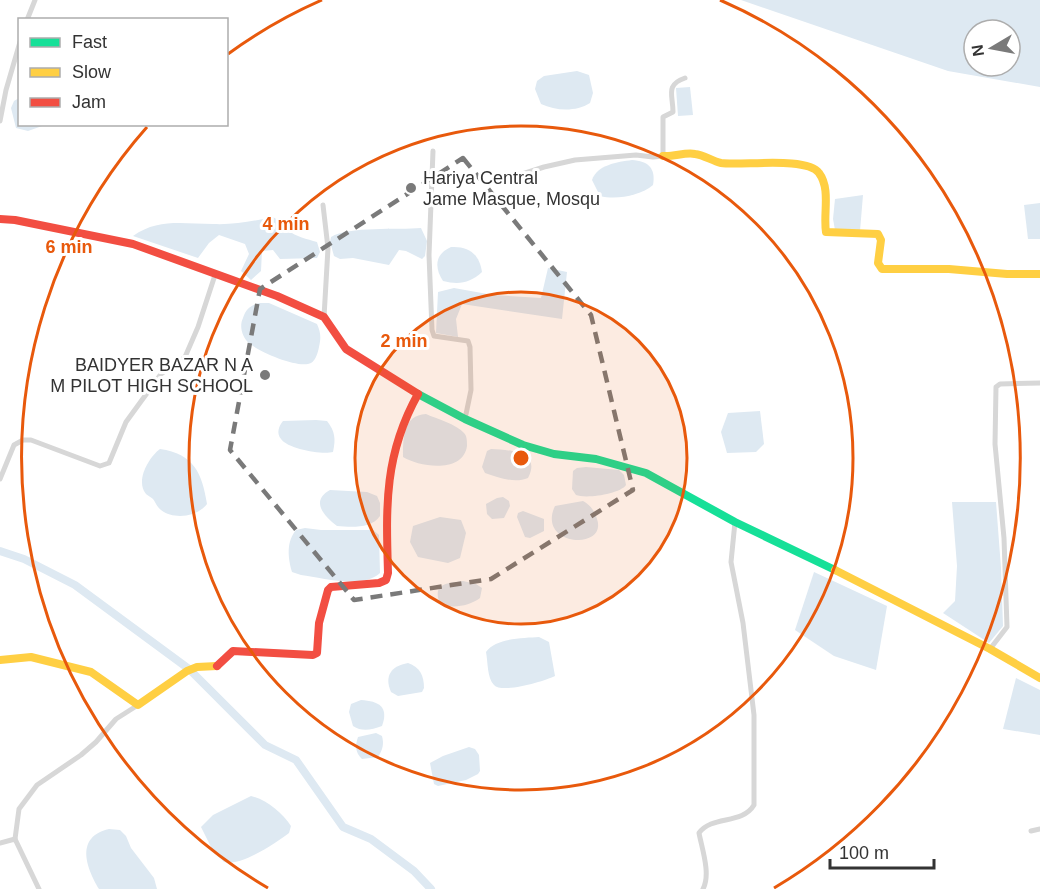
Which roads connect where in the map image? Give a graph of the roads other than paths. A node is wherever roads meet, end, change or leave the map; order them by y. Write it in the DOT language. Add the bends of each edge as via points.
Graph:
graph roads {
  1 [pos="35,0"];
  2 [pos="28,18"];
  3 [pos="18,49"];
  4 [pos="685,78"];
  5 [pos="0,121"];
  6 [pos="434,151"];
  7 [pos="663,156"];
  8 [pos="516,176"];
  9 [pos="323,205"];
  10 [pos="0,219"];
  11 [pos="1040,274"];
  12 [pos="215,275"];
  13 [pos="324,317"];
  14 [pos="1040,383"];
  15 [pos="418,394"];
  16 [pos="465,419"];
  17 [pos="0,479"];
  18 [pos="735,522"];
  19 [pos="990,650"];
  20 [pos="0,660"];
  21 [pos="1040,678"];
  22 [pos="138,705"];
  23 [pos="1040,829"];
  24 [pos="1032,831"];
  25 [pos="15,840"];
  26 [pos="0,843"];
  27 [pos="39,889"];
  28 [pos="703,889"];
  1 -- 2 [label="street"];
  3 -- 5 [label="street"];
  4 -- 7 [label="street" via="674,82 673,112 663,117"];
  6 -- 16 [label="street" via="429,255 432,330 434,336 468,341 471,390"];
  7 -- 8 [label="street" via="575,160"];
  7 -- 11 [label="main road" via="693,153 721,163 813,167 824,182 826,232 878,234 878,263 882,269"];
  9 -- 13 [label="street" via="328,248"];
  10 -- 12 [label="main road" via="133,244"];
  12 -- 13 [label="main road"];
  12 -- 17 [label="street" via="185,357 161,374 136,407 106,466 41,443 23,441 14,445"];
  13 -- 15 [label="main road" via="346,349"];
  14 -- 19 [label="street" via="996,387 995,444 1007,627"];
  15 -- 16 [label="main road"];
  15 -- 22 [label="main road" via="403,422 392,456 387,496 387,580 327,590 317,653 229,652 222,664 212,669 194,668"];
  16 -- 18 [label="main road" via="523,445 646,473"];
  18 -- 19 [label="main road"];
  18 -- 28 [label="street" via="731,562 754,715 754,805 746,815 706,826 699,833 706,873"];
  19 -- 21 [label="main road"];
  20 -- 22 [label="main road" via="31,657 91,672"];
  22 -- 25 [label="street" via="116,719 81,755 37,785 19,808"];
  23 -- 24 [label="street"];
  25 -- 26 [label="street"];
  25 -- 27 [label="street"];
}
